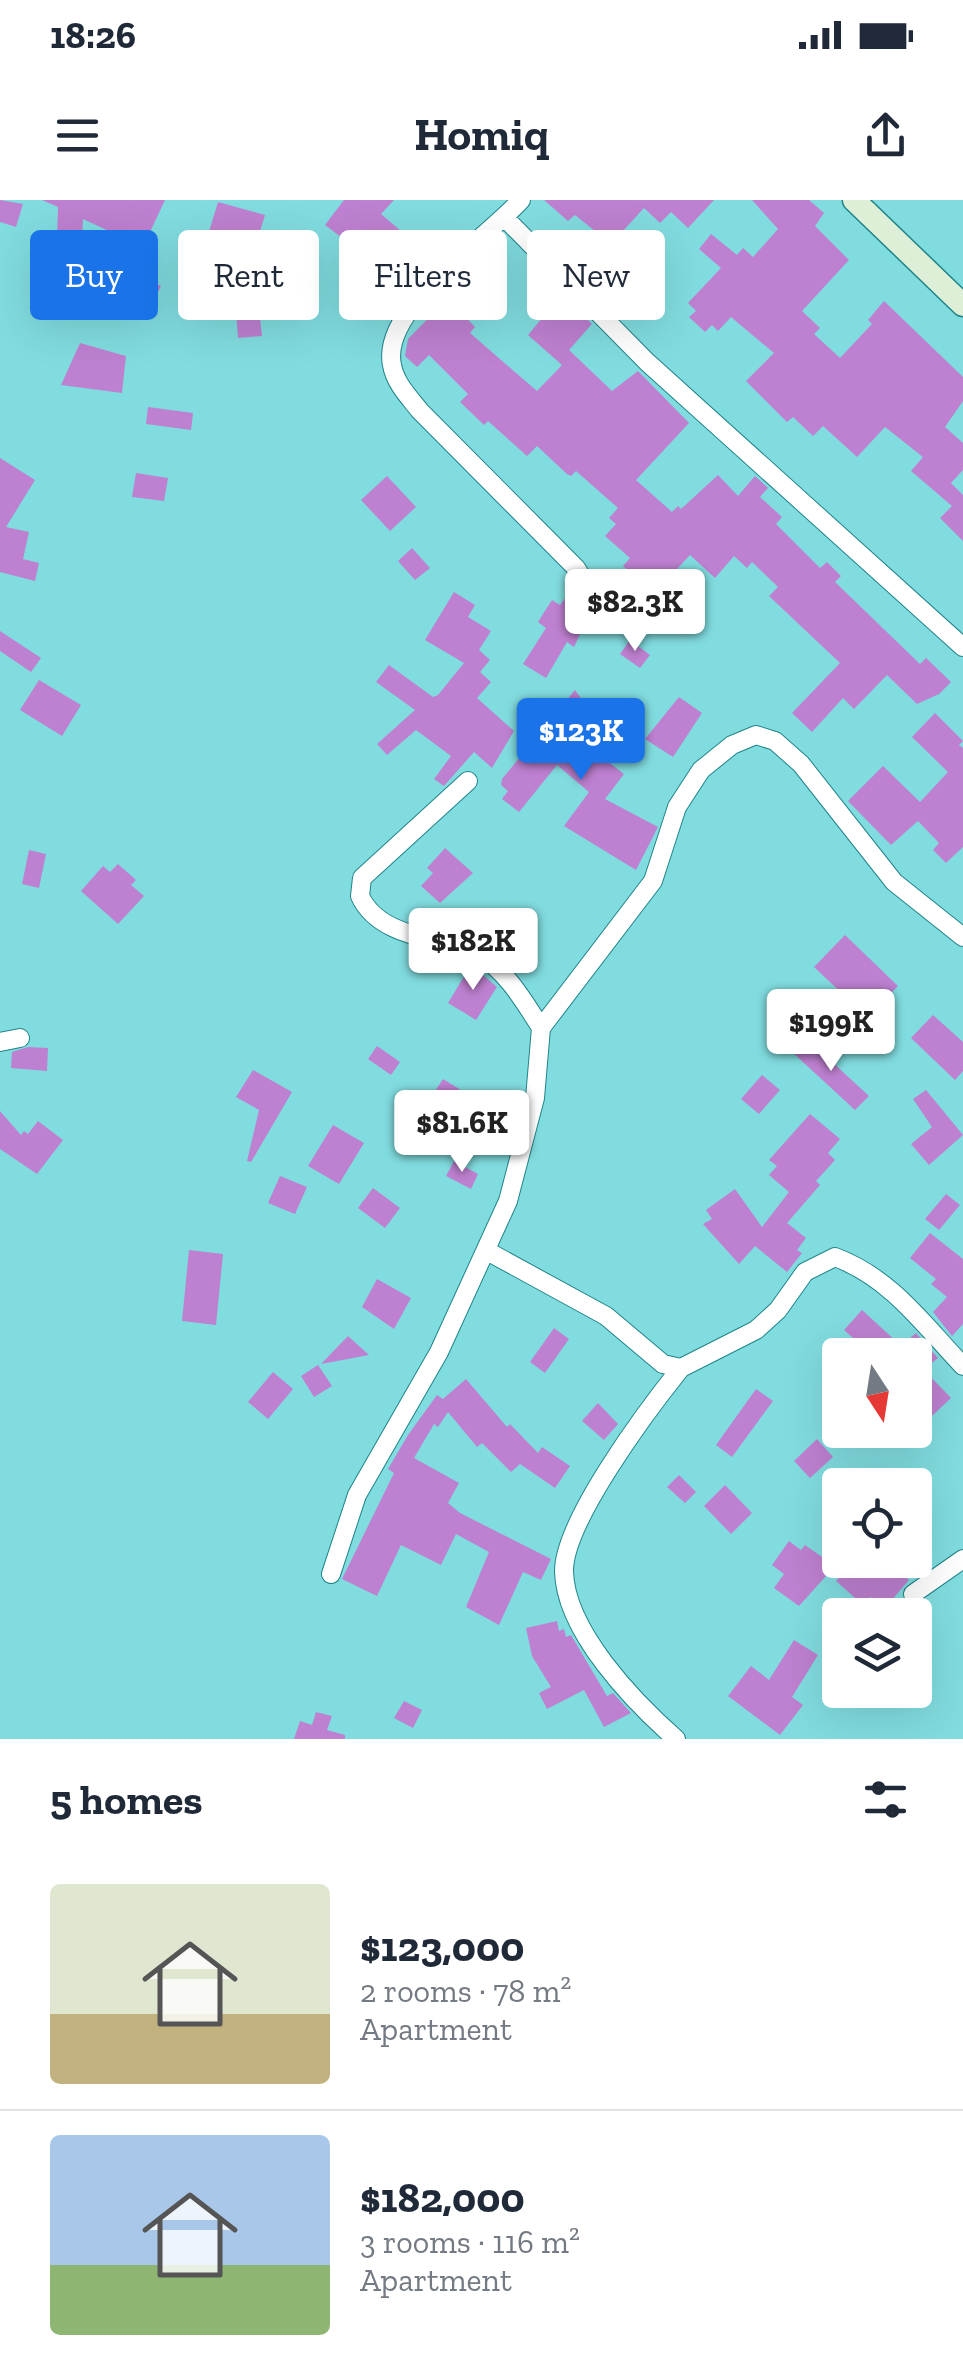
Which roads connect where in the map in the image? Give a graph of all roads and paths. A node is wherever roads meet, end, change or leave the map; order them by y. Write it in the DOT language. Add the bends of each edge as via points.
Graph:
graph roads {
  1 [pos="521,200"];
  2 [pos="854,200"];
  3 [pos="505,218"];
  4 [pos="963,305"];
  5 [pos="598,604"];
  6 [pos="963,647"];
  7 [pos="468,781"];
  8 [pos="963,937"];
  9 [pos="540,1028"];
  10 [pos="20,1038"];
  11 [pos="0,1042"];
  12 [pos="487,1251"];
  13 [pos="963,1366"];
  14 [pos="681,1368"];
  15 [pos="963,1559"];
  16 [pos="331,1574"];
  17 [pos="913,1594"];
  18 [pos="676,1739"];
  1 -- 3 [label="street"];
  2 -- 4 [label="main road"];
  3 -- 5 [label="street" via="414,302 391,347 392,365 420,411 576,568"];
  3 -- 6 [label="street" via="648,362"];
  7 -- 9 [label="street" via="362,878 360,896 372,914 404,931 491,963"];
  8 -- 9 [label="street" via="894,882 801,764 776,741 756,735 701,770 678,807 654,881"];
  9 -- 12 [label="street" via="535,1098 508,1201"];
  10 -- 11 [label="street"];
  12 -- 14 [label="street" via="606,1316 663,1364"];
  12 -- 16 [label="street" via="419,1390 356,1495"];
  13 -- 14 [label="street" via="900,1295 835,1257 805,1272 756,1330"];
  14 -- 18 [label="street" via="575,1528 564,1570 574,1614 602,1658"];
  15 -- 17 [label="street"];
}
